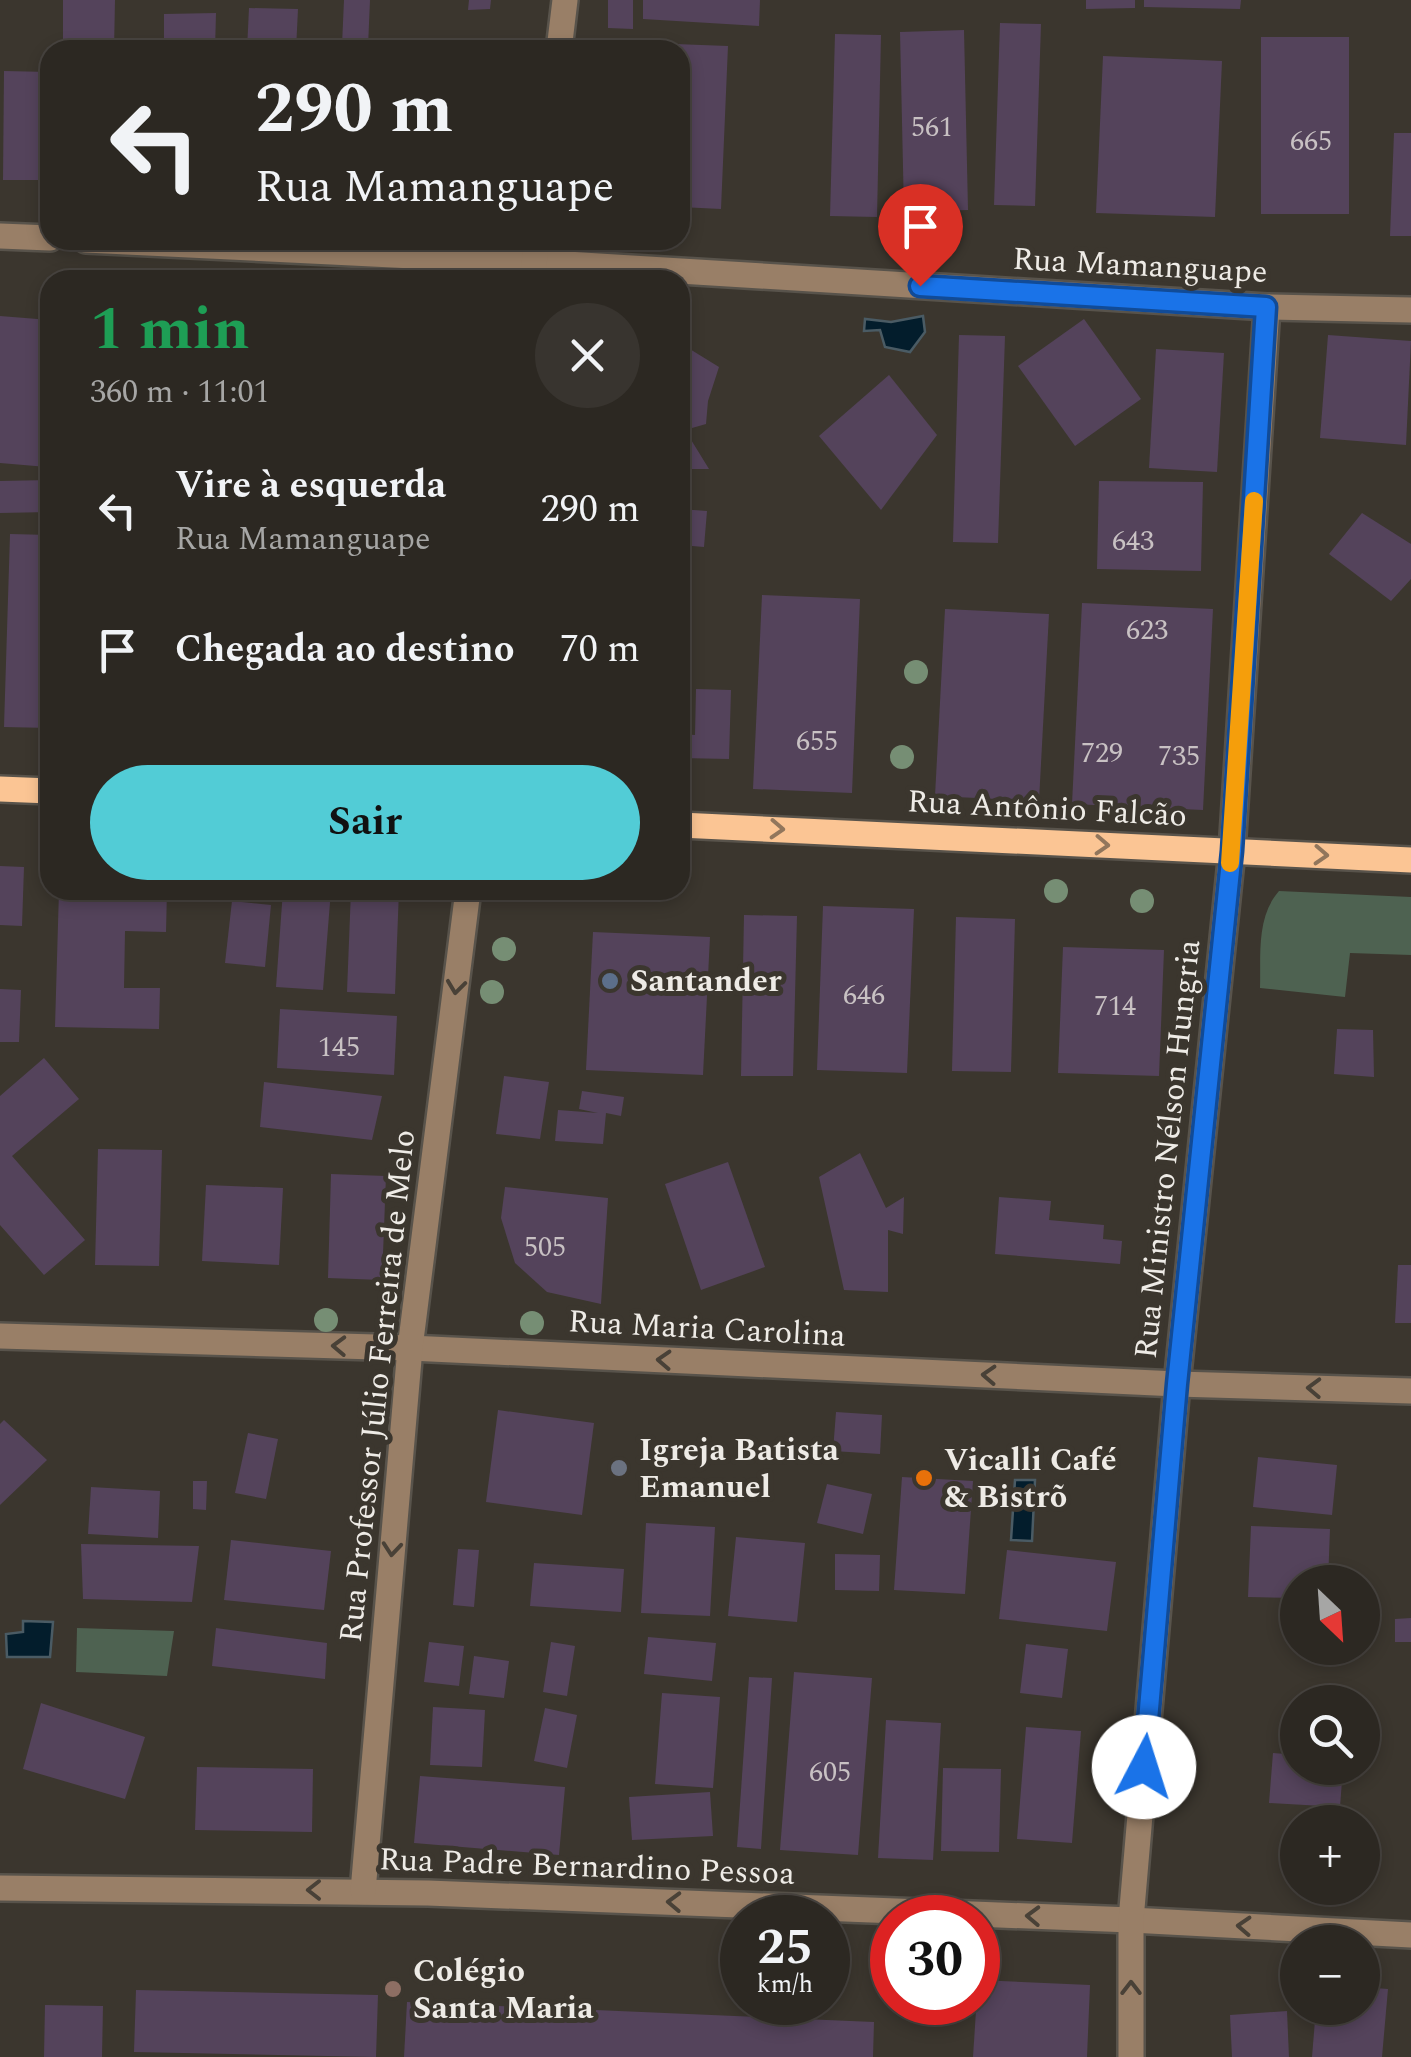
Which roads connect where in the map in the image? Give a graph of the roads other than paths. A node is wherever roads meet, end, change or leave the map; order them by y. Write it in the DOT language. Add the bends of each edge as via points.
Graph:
graph roads {
  1 [pos="564,0"];
  2 [pos="560,40"];
  3 [pos="0,236"];
  4 [pos="40,238"];
  5 [pos="299,250"];
  6 [pos="534,261"];
  7 [pos="677,270"];
  8 [pos="690,271"];
  9 [pos="1266,307"];
  10 [pos="1411,310"];
  11 [pos="0,789"];
  12 [pos="40,791"];
  13 [pos="690,825"];
  14 [pos="1232,851"];
  15 [pos="1411,860"];
  16 [pos="467,900"];
  17 [pos="0,1336"];
  18 [pos="410,1348"];
  19 [pos="1177,1384"];
  20 [pos="1411,1391"];
  21 [pos="0,1888"];
  22 [pos="363,1891"];
  23 [pos="1131,1920"];
  24 [pos="1411,1935"];
  25 [pos="1131,2057"];
  1 -- 2 [label="street"];
  3 -- 4 [label="street"];
  5 -- 6 [label="street, Rua Mamanguape"];
  6 -- 7 [label="street, Rua Mamanguape"];
  8 -- 9 [label="street, Rua Mamanguape"];
  9 -- 10 [label="street, Rua Mamanguape"];
  9 -- 14 [label="street, Rua Ministro Nélson Hungria"];
  11 -- 12 [label="main road"];
  13 -- 14 [label="main road, Rua Antônio Falcão, one-way"];
  14 -- 15 [label="main road, Rua Antônio Falcão, one-way"];
  14 -- 19 [label="street, Rua Ministro Nélson Hungria"];
  16 -- 18 [label="street, Rua Professor Júlio Ferreira de Melo, one-way"];
  18 -- 17 [label="street, Rua Maria Carolina, one-way"];
  19 -- 18 [label="street, Rua Maria Carolina, one-way"];
  18 -- 22 [label="street, Rua Professor Júlio Ferreira de Melo, one-way"];
  20 -- 19 [label="street, Rua Maria Carolina, one-way"];
  19 -- 23 [label="street, Rua Ministro Nélson Hungria"];
  22 -- 21 [label="street, Rua Padre Bernardino Pessoa, one-way"];
  23 -- 22 [label="street, Rua Padre Bernardino Pessoa, one-way"];
  24 -- 23 [label="street, Rua Padre Bernardino Pessoa, one-way"];
  25 -- 23 [label="street, Rua Ministro Nélson Hungria, one-way"];
}
